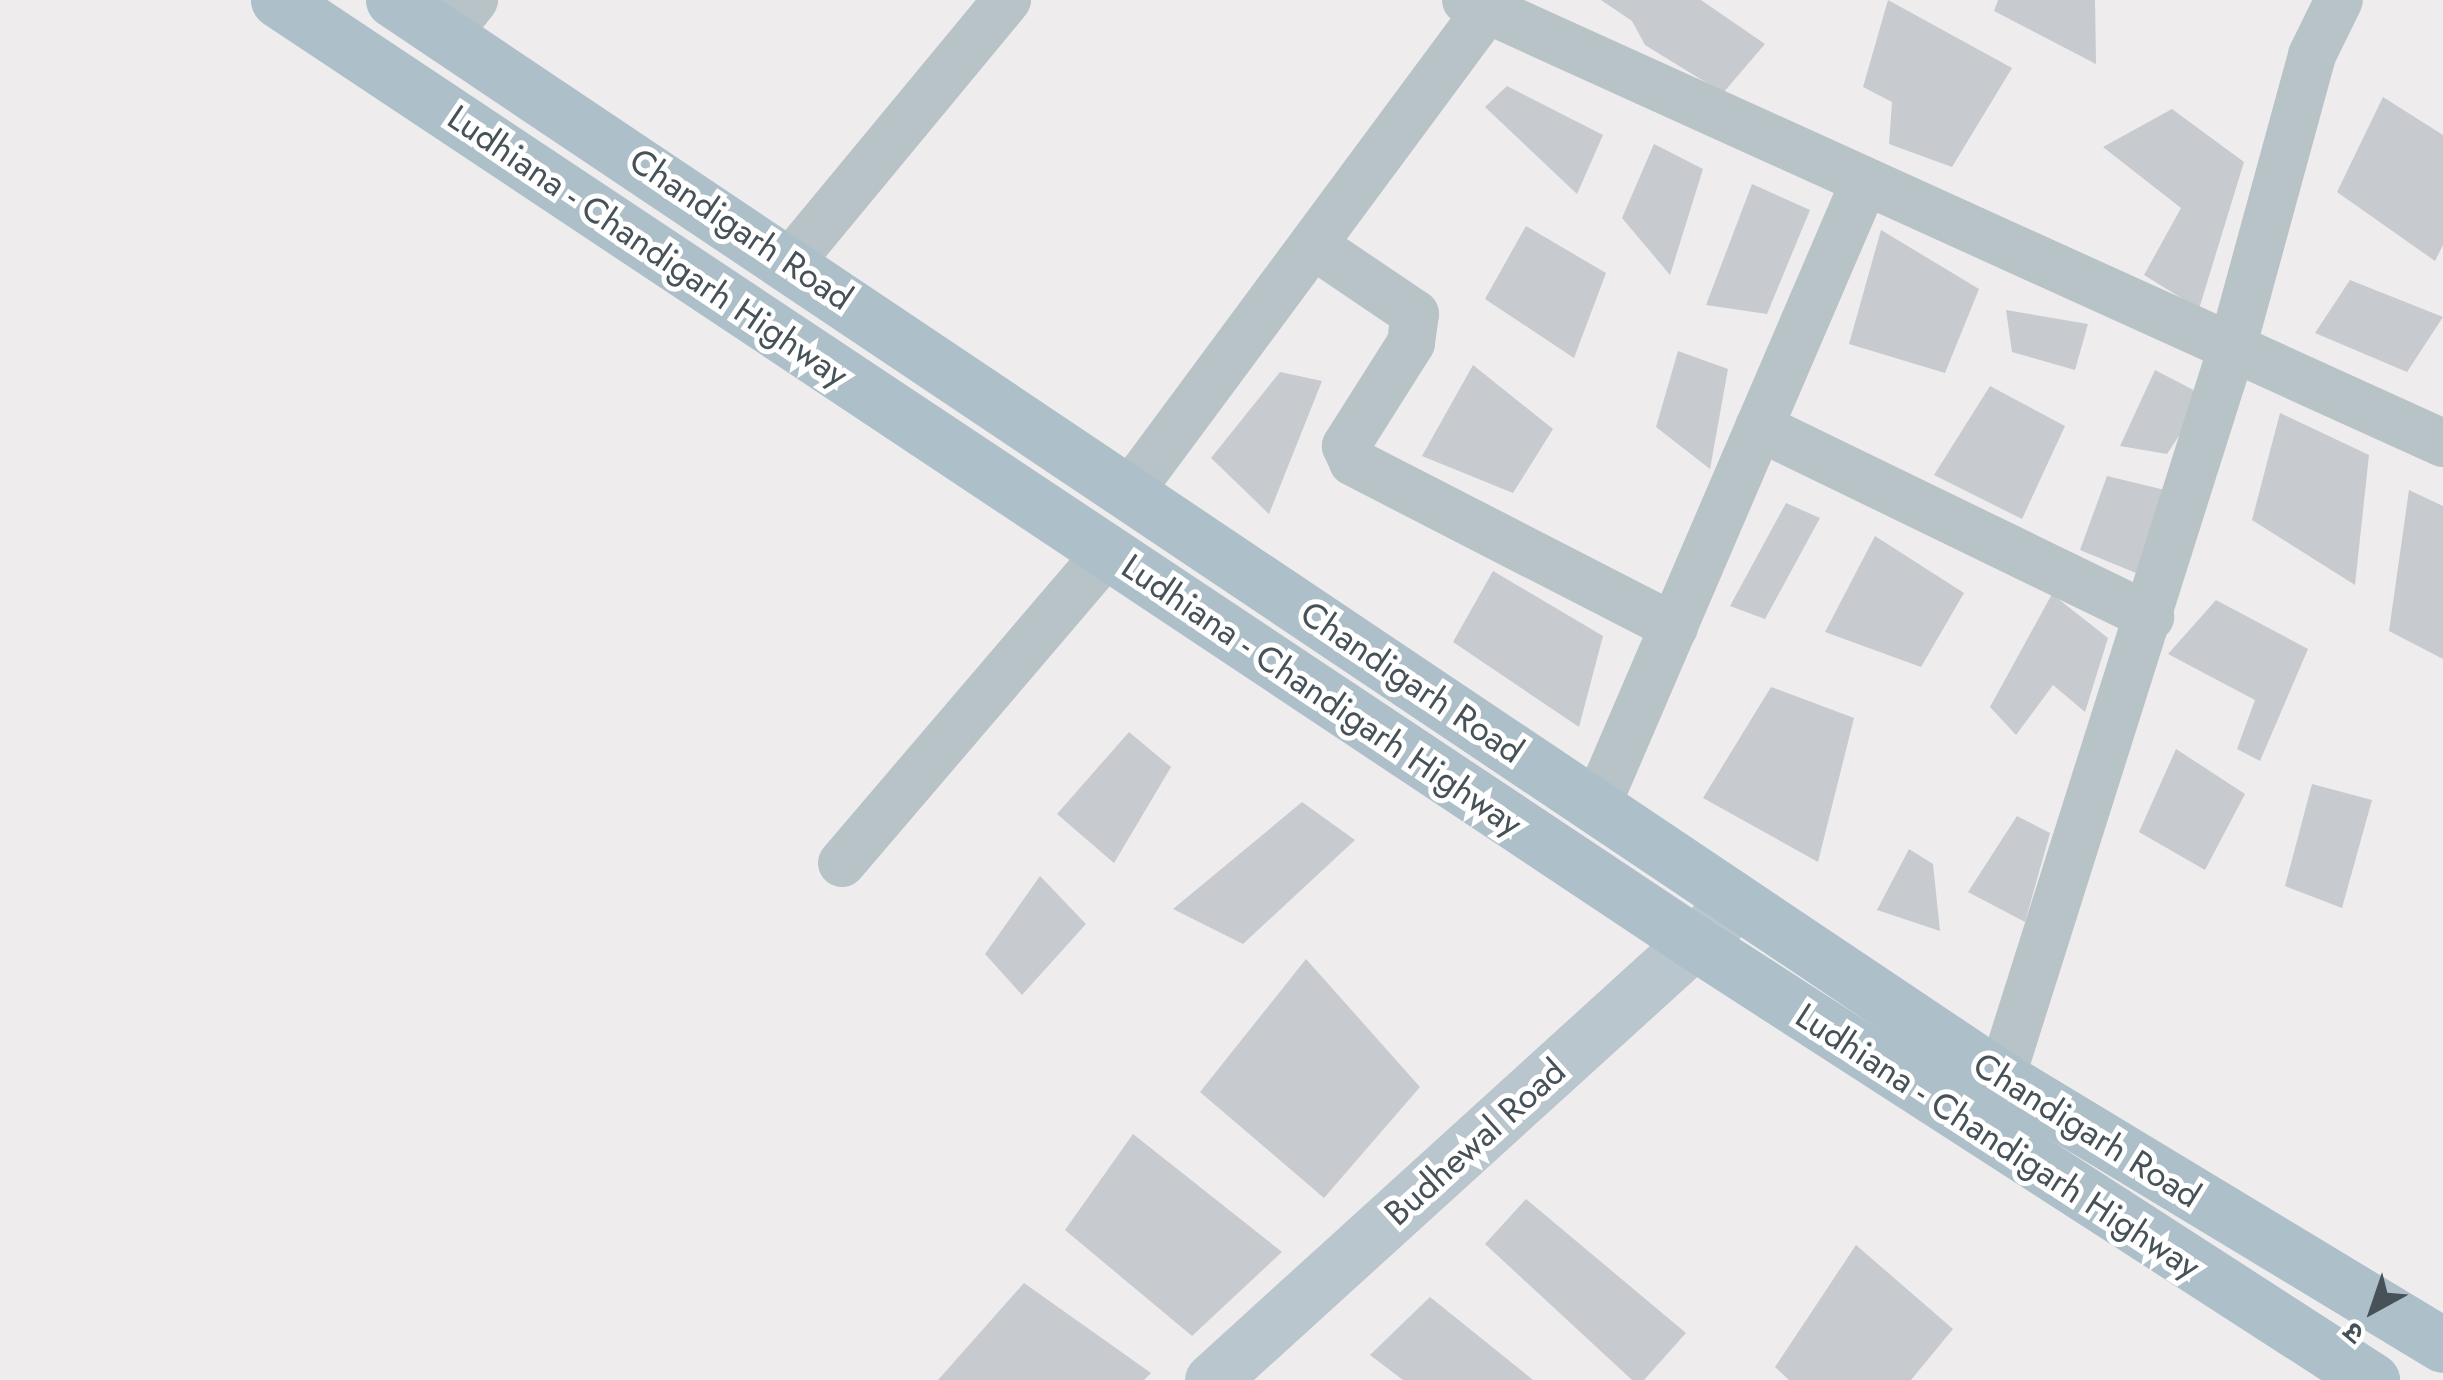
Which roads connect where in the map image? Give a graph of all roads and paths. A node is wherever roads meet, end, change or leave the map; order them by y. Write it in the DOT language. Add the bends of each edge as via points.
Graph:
graph roads {
  1 [pos="278,0"];
  2 [pos="394,0"];
  3 [pos="1008,0"];
  4 [pos="2339,0"];
  5 [pos="1483,3"];
  6 [pos="460,17"];
  7 [pos="1865,181"];
  8 [pos="1313,245"];
  9 [pos="791,261"];
  10 [pos="2232,348"];
  11 [pos="1759,428"];
  12 [pos="2443,443"];
  13 [pos="1131,490"];
  14 [pos="1108,552"];
  15 [pos="2150,617"];
  16 [pos="1674,627"];
  17 [pos="1596,807"];
  18 [pos="842,862"];
  19 [pos="1737,903"];
  20 [pos="1695,943"];
  21 [pos="2001,1078"];
  22 [pos="2443,1345"];
  23 [pos="1212,1380"];
  24 [pos="2372,1380"];
  1 -- 14 [label="main road, Ludhiana - Chandigarh Highway"];
  2 -- 6 [label="main road, Chandigarh Road"];
  3 -- 9 [label="street"];
  4 -- 10 [label="street" via="2312,55"];
  5 -- 7 [label="street"];
  5 -- 8 [label="street"];
  6 -- 9 [label="main road, Chandigarh Road"];
  7 -- 10 [label="street"];
  7 -- 11 [label="street"];
  8 -- 13 [label="street"];
  8 -- 16 [label="street" via="1415,314 1411,343 1346,446 1353,462"];
  9 -- 13 [label="main road, Chandigarh Road"];
  10 -- 12 [label="street"];
  10 -- 15 [label="street"];
  11 -- 15 [label="street"];
  11 -- 16 [label="street"];
  13 -- 17 [label="main road, Chandigarh Road"];
  14 -- 18 [label="street"];
  14 -- 20 [label="main road, Ludhiana - Chandigarh Highway"];
  15 -- 21 [label="street"];
  16 -- 17 [label="street"];
  17 -- 19 [label="main road, Chandigarh Road"];
  19 -- 20 [label="street, Budhewal Road"];
  19 -- 21 [label="main road, Chandigarh Road"];
  20 -- 23 [label="street, Budhewal Road"];
  20 -- 24 [label="main road, Ludhiana - Chandigarh Highway"];
  21 -- 22 [label="main road, Chandigarh Road"];
}
